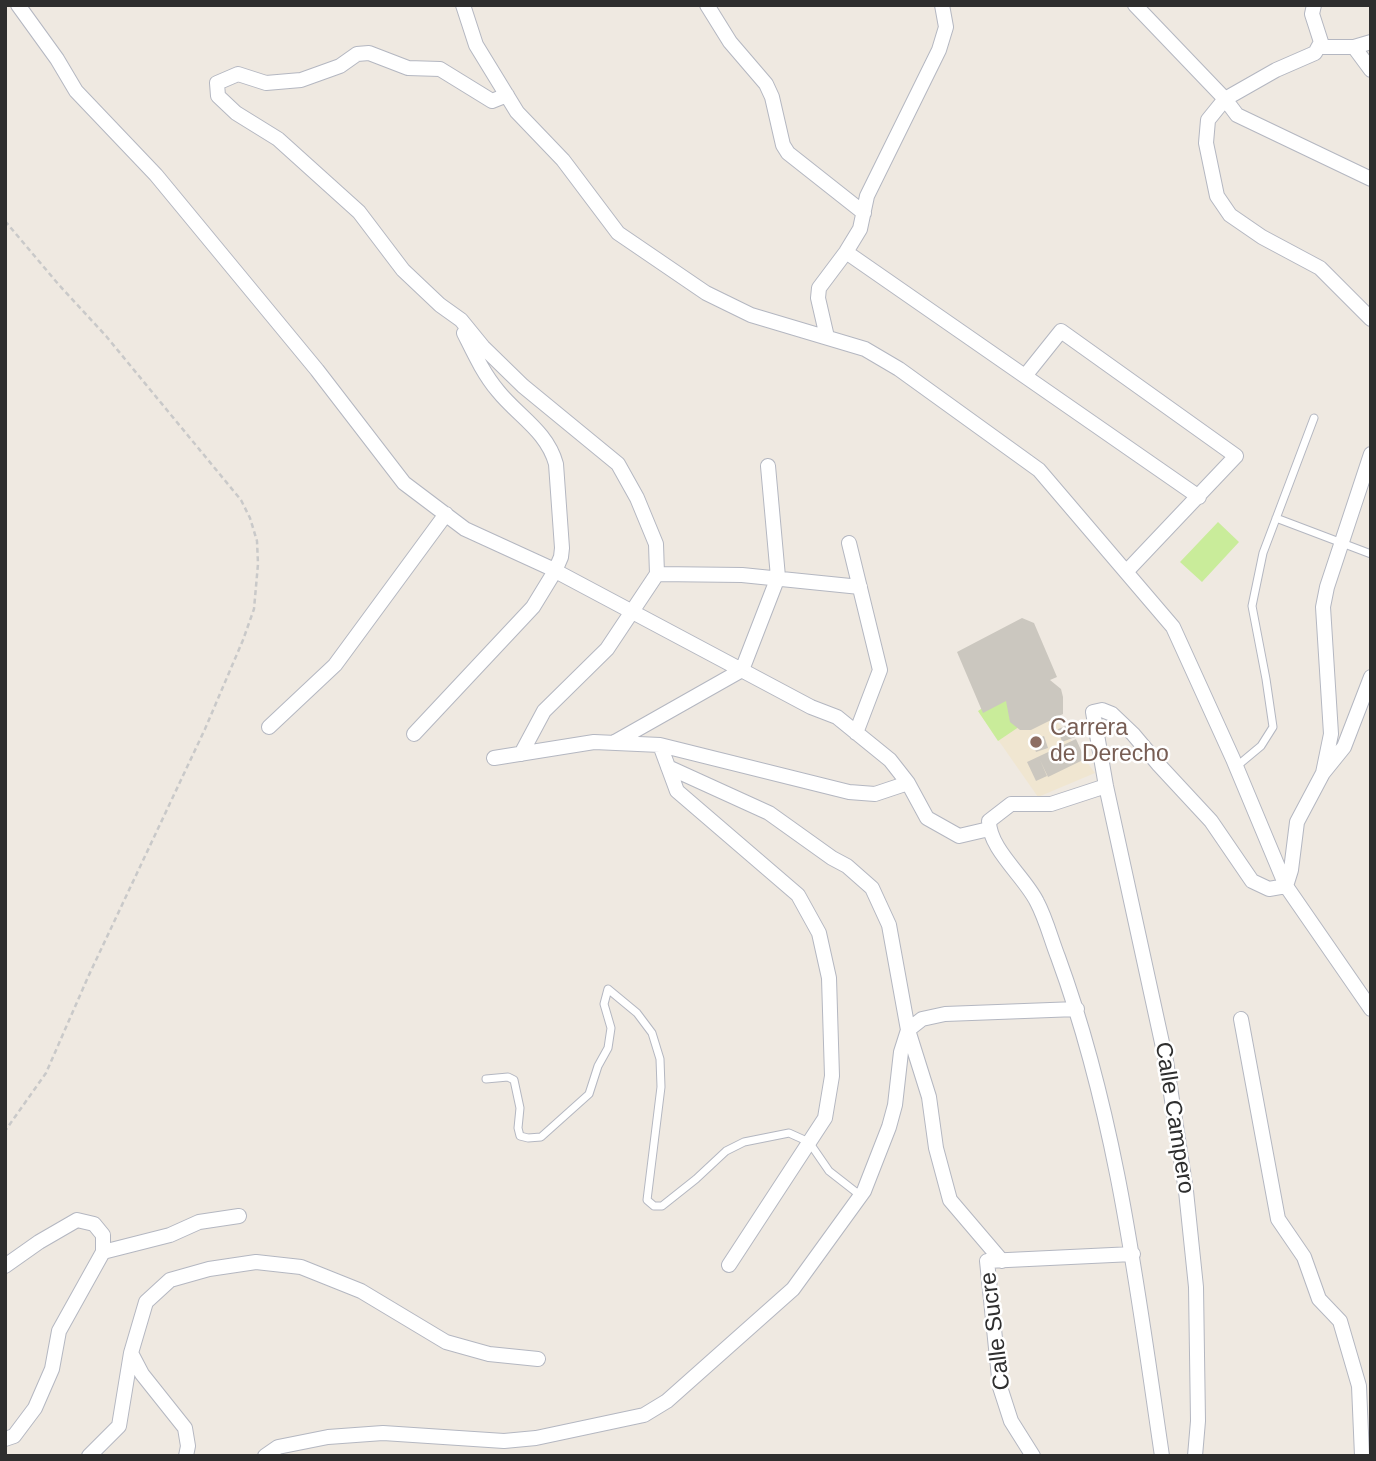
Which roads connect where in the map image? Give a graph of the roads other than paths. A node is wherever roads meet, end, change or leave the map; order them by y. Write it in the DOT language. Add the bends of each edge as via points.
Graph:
graph roads {
  1 [pos="18,5"];
  2 [pos="463,5"];
  3 [pos="707,5"];
  4 [pos="942,5"];
  5 [pos="1135,5"];
  6 [pos="1314,5"];
  7 [pos="1371,42"];
  8 [pos="1319,47"];
  9 [pos="1354,47"];
  10 [pos="1371,70"];
  11 [pos="507,96"];
  12 [pos="1224,99"];
  13 [pos="1371,179"];
  14 [pos="864,213"];
  15 [pos="846,252"];
  16 [pos="456,316"];
  17 [pos="1371,319"];
  18 [pos="827,337"];
  19 [pos="1025,376"];
  20 [pos="1314,418"];
  21 [pos="1371,454"];
  22 [pos="768,467"];
  23 [pos="1199,497"];
  24 [pos="446,514"];
  25 [pos="1276,518"];
  26 [pos="849,543"];
  27 [pos="1341,543"];
  28 [pos="1371,554"];
  29 [pos="555,571"];
  30 [pos="1126,572"];
  31 [pos="657,574"];
  32 [pos="778,577"];
  33 [pos="860,587"];
  34 [pos="633,612"];
  35 [pos="742,670"];
  36 [pos="1371,677"];
  37 [pos="270,727"];
  38 [pos="856,733"];
  39 [pos="414,734"];
  40 [pos="613,743"];
  41 [pos="660,745"];
  42 [pos="522,754"];
  43 [pos="494,758"];
  44 [pos="1236,766"];
  45 [pos="668,767"];
  46 [pos="1323,773"];
  47 [pos="908,783"];
  48 [pos="1106,786"];
  49 [pos="989,829"];
  50 [pos="1286,886"];
  51 [pos="1077,1009"];
  52 [pos="1371,1009"];
  53 [pos="1241,1019"];
  54 [pos="908,1030"];
  55 [pos="486,1079"];
  56 [pos="809,1142"];
  57 [pos="861,1196"];
  58 [pos="239,1216"];
  59 [pos="103,1252"];
  60 [pos="1133,1254"];
  61 [pos="1002,1261"];
  62 [pos="729,1265"];
  63 [pos="5,1266"];
  64 [pos="131,1353"];
  65 [pos="538,1359"];
  66 [pos="5,1439"];
  67 [pos="89,1456"];
  68 [pos="186,1456"];
  69 [pos="265,1456"];
  70 [pos="1033,1456"];
  71 [pos="1162,1456"];
  72 [pos="1195,1456"];
  73 [pos="1362,1456"];
  1 -- 24 [label="street" via="76,91 156,175 404,483"];
  2 -- 11 [label="street" via="476,45"];
  3 -- 14 [label="street" via="730,42 766,84 788,153"];
  4 -- 14 [label="street" via="946,27 939,50 867,196"];
  5 -- 12 [label="street"];
  6 -- 8 [label="street"];
  7 -- 9 [label="street"];
  8 -- 9 [label="street"];
  8 -- 12 [label="street"];
  9 -- 10 [label="street"];
  11 -- 16 [label="street" via="492,100 440,69 408,68 369,52 301,80 266,83 238,74 217,83 218,96 278,139 359,212 403,270"];
  11 -- 18 [label="street" via="618,233 706,293 751,315"];
  12 -- 13 [label="street" via="1237,115"];
  12 -- 17 [label="street" via="1205,127 1217,196 1246,227 1320,268"];
  14 -- 15 [label="street"];
  15 -- 18 [label="street" via="819,288"];
  15 -- 19 [label="street"];
  16 -- 29 [label="street" via="484,373 552,451 562,548"];
  16 -- 31 [label="street" via="523,386 618,464 656,544"];
  18 -- 30 [label="street" via="865,349 899,369 1039,470"];
  19 -- 23 [label="street"];
  19 -- 23 [label="street" via="1061,331 1236,456"];
  20 -- 25 [label="lane"];
  21 -- 27 [label="street"];
  22 -- 32 [label="street"];
  23 -- 30 [label="street"];
  24 -- 29 [label="street" via="465,529"];
  24 -- 37 [label="street" via="335,665"];
  25 -- 27 [label="lane"];
  25 -- 44 [label="lane" via="1251,607 1273,727 1261,746"];
  26 -- 33 [label="street"];
  27 -- 28 [label="lane"];
  27 -- 46 [label="street" via="1323,607 1331,734"];
  29 -- 34 [label="street"];
  29 -- 39 [label="street" via="533,607"];
  30 -- 44 [label="street" via="1174,627"];
  31 -- 32 [label="street"];
  31 -- 34 [label="street"];
  32 -- 33 [label="street"];
  32 -- 35 [label="street"];
  33 -- 38 [label="street" via="880,670"];
  34 -- 35 [label="street"];
  34 -- 42 [label="street" via="607,649 544,711"];
  35 -- 38 [label="street" via="837,717"];
  35 -- 40 [label="street"];
  36 -- 46 [label="street" via="1344,747"];
  38 -- 47 [label="street" via="890,760"];
  40 -- 41 [label="street"];
  40 -- 42 [label="street"];
  41 -- 45 [label="street"];
  41 -- 47 [label="street" via="849,792 875,794"];
  42 -- 43 [label="street"];
  44 -- 50 [label="street"];
  45 -- 54 [label="street" via="769,813 872,888 889,925"];
  45 -- 56 [label="street" via="677,791 798,895 820,933 829,978 832,1076 825,1118"];
  46 -- 50 [label="street" via="1297,822"];
  47 -- 49 [label="street" via="928,818 942,828 959,836"];
  48 -- 49 [label="street" via="1051,804 1011,804 989,821"];
  48 -- 50 [label="street, Calle Campero" via="1093,712 1102,710 1133,734 1211,821 1252,881 1269,889"];
  48 -- 72 [label="street, Calle Campero" via="1166,1061 1186,1191 1196,1287"];
  49 -- 51 [label="street" via="1038,903"];
  50 -- 52 [label="street"];
  51 -- 54 [label="street" via="945,1014 922,1019"];
  51 -- 60 [label="street"];
  53 -- 73 [label="street" via="1278,1219 1304,1257 1320,1299 1340,1321 1359,1385"];
  54 -- 57 [label="street" via="889,1128"];
  54 -- 61 [label="street" via="929,1097 950,1200"];
  55 -- 56 [label="lane" via="514,1080 520,1136 541,1136 589,1094 608,1048 611,1028 604,1004 608,989 637,1013 652,1033 660,1059 661,1087 647,1191 654,1206 662,1206 726,1150 744,1142 789,1133"];
  56 -- 57 [label="lane" via="829,1171"];
  56 -- 62 [label="street"];
  57 -- 69 [label="street" via="793,1289 667,1401 644,1415 504,1441 383,1433 328,1437 278,1447"];
  58 -- 59 [label="street" via="200,1222 170,1235"];
  59 -- 63 [label="street" via="103,1235 94,1224 77,1220"];
  59 -- 66 [label="street" via="59,1331 52,1369 35,1408 14,1436"];
  60 -- 61 [label="street, Calle Sucre"];
  60 -- 71 [label="street"];
  61 -- 70 [label="street, Calle Sucre" via="987,1261 1000,1387 1011,1421"];
  64 -- 65 [label="street" via="146,1302 170,1280 256,1262 301,1268 361,1291 446,1342 489,1354"];
  64 -- 67 [label="street" via="118,1426"];
  64 -- 68 [label="street" via="185,1428"];
}
